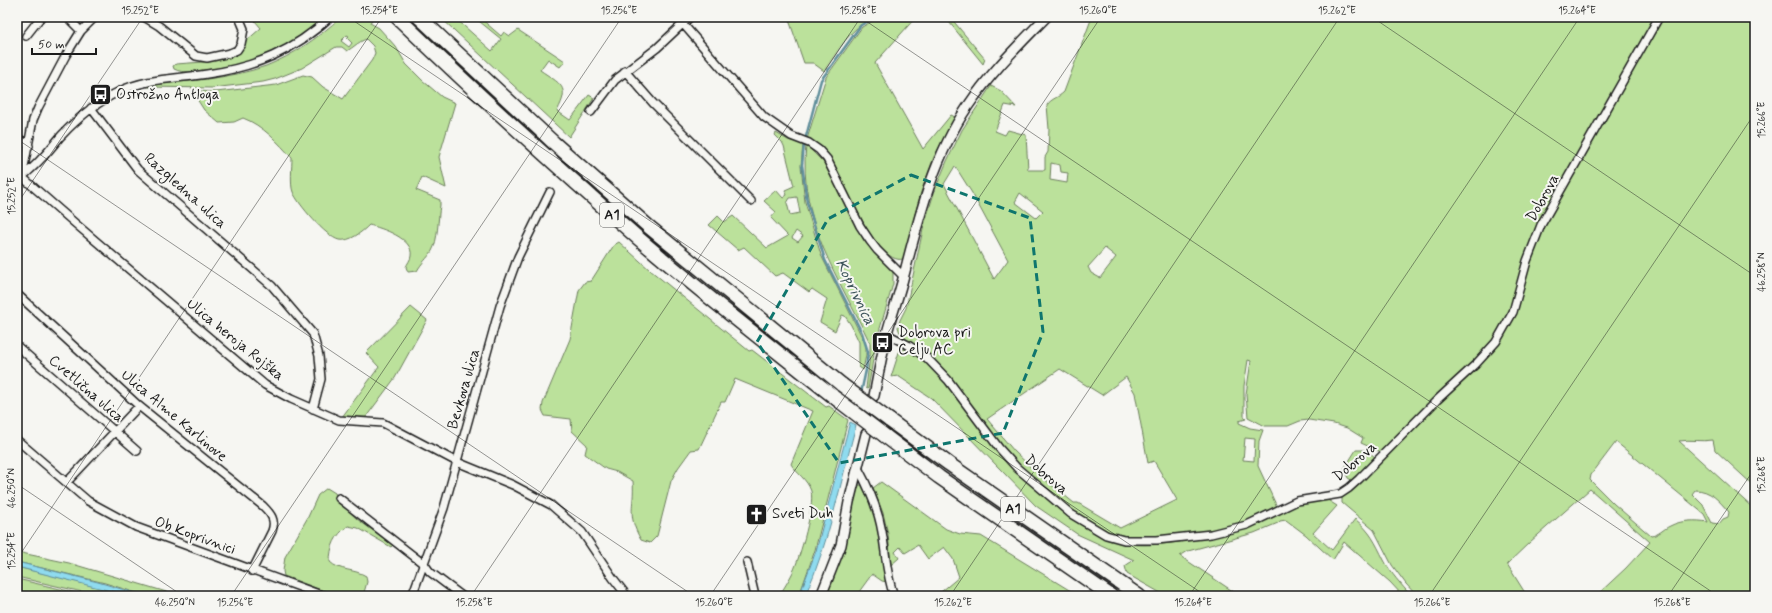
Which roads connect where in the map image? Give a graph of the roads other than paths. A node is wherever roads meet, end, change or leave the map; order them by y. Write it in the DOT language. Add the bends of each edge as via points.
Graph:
graph roads {
  1 [pos="41,17"];
  2 [pos="67,17"];
  3 [pos="95,17"];
  4 [pos="144,17"];
  5 [pos="238,17"];
  6 [pos="330,17"];
  7 [pos="397,17"];
  8 [pos="419,17"];
  9 [pos="690,17"];
  10 [pos="1046,17"];
  11 [pos="1659,17"];
  12 [pos="683,24"];
  13 [pos="82,31"];
  14 [pos="26,36"];
  15 [pos="625,71"];
  16 [pos="91,108"];
  17 [pos="591,112"];
  18 [pos="17,137"];
  19 [pos="29,146"];
  20 [pos="20,179"];
  21 [pos="550,192"];
  22 [pos="751,201"];
  23 [pos="904,277"];
  24 [pos="17,294"];
  25 [pos="887,334"];
  26 [pos="17,346"];
  27 [pos="874,396"];
  28 [pos="139,406"];
  29 [pos="313,409"];
  30 [pos="114,431"];
  31 [pos="866,434"];
  32 [pos="17,440"];
  33 [pos="137,451"];
  34 [pos="457,462"];
  35 [pos="858,468"];
  36 [pos="67,482"];
  37 [pos="339,498"];
  38 [pos="746,562"];
  39 [pos="425,565"];
  40 [pos="252,571"];
  41 [pos="324,596"];
  42 [pos="412,596"];
  43 [pos="462,596"];
  44 [pos="627,596"];
  45 [pos="755,596"];
  46 [pos="821,596"];
  47 [pos="894,596"];
  48 [pos="1111,596"];
  49 [pos="1139,596"];
  1 -- 14 [label="street"];
  2 -- 13 [label="street"];
  3 -- 13 [label="street"];
  4 -- 5 [label="street" via="196,56 207,58 237,50 244,29"];
  6 -- 16 [label="street" via="289,49 259,63 144,83 119,91"];
  7 -- 48 [label="highway, A1, bridge" via="544,154 734,317 945,482"];
  8 -- 49 [label="highway, A1, bridge" via="554,143 649,227 842,385 949,464"];
  9 -- 12 [label="street"];
  10 -- 23 [label="street" via="990,76 949,139 925,199"];
  11 -- 25 [label="street, Dobrova" via="1541,225 1527,261 1513,312 1496,342 1370,468 1340,494 1298,502 1247,525 1210,534 1157,540 1124,540 1106,534 1071,514 1017,468 948,380 908,345"];
  12 -- 15 [label="street" via="657,48"];
  12 -- 23 [label="street" via="764,117 791,136 809,143 828,159 860,226 877,250"];
  13 -- 19 [label="street" via="38,108 33,120"];
  15 -- 17 [label="street" via="614,80"];
  15 -- 22 [label="street"];
  16 -- 20 [label="street"];
  16 -- 29 [label="street, Razgledna ulica" via="138,170 272,286 313,334 319,356 321,379"];
  18 -- 19 [label="street"];
  19 -- 20 [label="street"];
  20 -- 29 [label="street, Ulica heroja Rojška" via="265,385"];
  21 -- 34 [label="street, Bevkova ulica" via="518,257 500,306"];
  23 -- 25 [label="street"];
  24 -- 28 [label="street, Ulica Alme Karlinove"];
  25 -- 27 [label="street"];
  26 -- 30 [label="street, Cvetlična ulica"];
  28 -- 30 [label="street"];
  28 -- 40 [label="street, Ulica Alme Karlinove" via="270,513 275,524"];
  29 -- 34 [label="street, Ulica heroja Rojška" via="339,420 383,423"];
  30 -- 33 [label="street, Cvetlična ulica"];
  30 -- 36 [label="street"];
  31 -- 35 [label="street"];
  32 -- 36 [label="street, Ob Koprivnici"];
  34 -- 39 [label="street, Bevkova ulica"];
  34 -- 44 [label="street, Ulica heroja Rojška" via="513,485 551,505 582,532"];
  35 -- 46 [label="street" via="841,545"];
  35 -- 47 [label="street" via="878,512 890,586"];
  36 -- 40 [label="street, Ob Koprivnici" via="88,501 136,527"];
  37 -- 39 [label="street"];
  38 -- 45 [label="street"];
  39 -- 42 [label="street, Bevkova ulica"];
  39 -- 43 [label="street" via="430,572"];
  40 -- 41 [label="street, Ob Koprivnici"];
}
